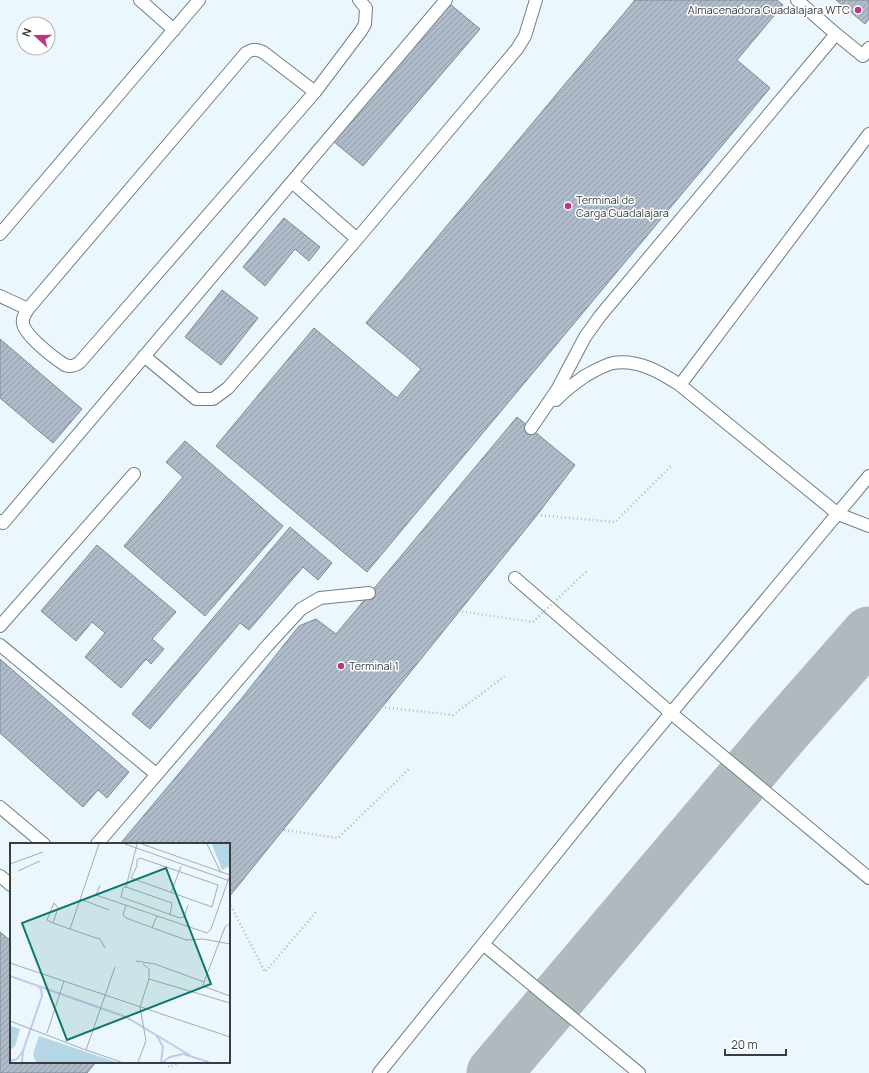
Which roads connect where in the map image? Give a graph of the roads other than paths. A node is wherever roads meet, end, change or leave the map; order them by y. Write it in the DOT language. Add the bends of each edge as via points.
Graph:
graph roads {
  1 [pos="140,0"];
  2 [pos="199,0"];
  3 [pos="359,0"];
  4 [pos="446,0"];
  5 [pos="536,0"];
  6 [pos="797,0"];
  7 [pos="174,30"];
  8 [pos="836,34"];
  9 [pos="867,55"];
  10 [pos="315,92"];
  11 [pos="869,134"];
  12 [pos="292,182"];
  13 [pos="0,234"];
  14 [pos="357,239"];
  15 [pos="0,296"];
  16 [pos="28,309"];
  17 [pos="144,356"];
  18 [pos="680,385"];
  19 [pos="134,474"];
  20 [pos="869,476"];
  21 [pos="838,514"];
  22 [pos="0,521"];
  23 [pos="869,526"];
  24 [pos="515,578"];
  25 [pos="370,593"];
  26 [pos="0,626"];
  27 [pos="0,645"];
  28 [pos="671,713"];
  29 [pos="156,774"];
  30 [pos="0,807"];
  31 [pos="43,843"];
  32 [pos="98,843"];
  33 [pos="0,876"];
  34 [pos="869,878"];
  35 [pos="10,884"];
  36 [pos="483,944"];
  37 [pos="379,1073"];
  38 [pos="639,1073"];
  1 -- 7 [label="lane"];
  2 -- 7 [label="lane"];
  3 -- 10 [label="lane" via="366,8 365,24"];
  4 -- 12 [label="lane"];
  5 -- 14 [label="lane" via="525,36 517,49"];
  6 -- 8 [label="lane"];
  7 -- 13 [label="lane"];
  8 -- 9 [label="lane"];
  8 -- 18 [label="lane" via="600,316 585,337 557,390 531,428 562,393 595,370 613,363 647,366"];
  10 -- 16 [label="lane" via="263,52 257,49 246,53"];
  10 -- 16 [label="lane" via="76,366 64,366 26,333 23,317"];
  11 -- 18 [label="lane"];
  12 -- 14 [label="lane"];
  12 -- 17 [label="lane"];
  14 -- 17 [label="lane" via="228,388 213,398 196,399"];
  15 -- 16 [label="lane"];
  17 -- 22 [label="lane" via="3,523"];
  18 -- 21 [label="lane"];
  19 -- 26 [label="lane"];
  20 -- 21 [label="lane"];
  21 -- 23 [label="lane"];
  21 -- 28 [label="lane"];
  24 -- 28 [label="lane"];
  25 -- 29 [label="lane" via="320,598 301,609"];
  27 -- 29 [label="lane"];
  28 -- 34 [label="lane"];
  28 -- 36 [label="lane"];
  29 -- 32 [label="lane"];
  30 -- 31 [label="lane"];
  33 -- 35 [label="lane"];
  36 -- 37 [label="lane"];
  36 -- 38 [label="lane"];
}
